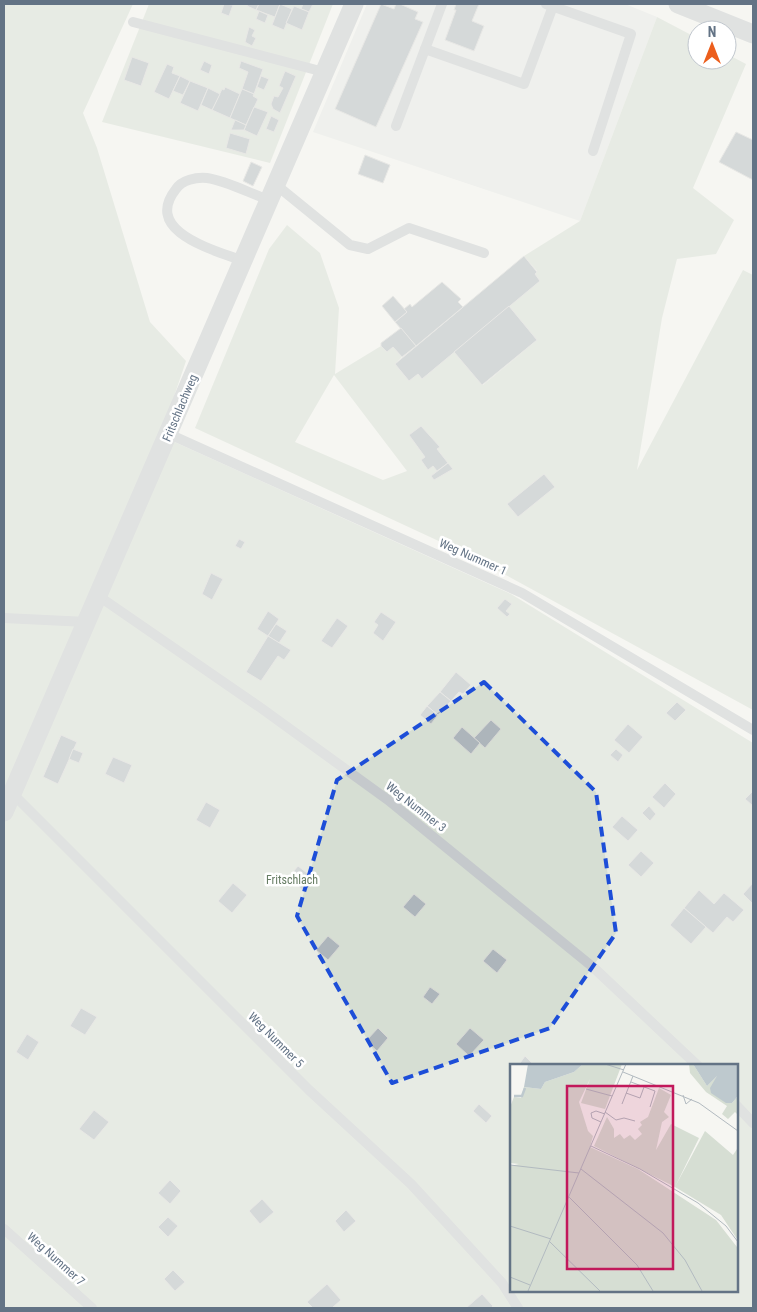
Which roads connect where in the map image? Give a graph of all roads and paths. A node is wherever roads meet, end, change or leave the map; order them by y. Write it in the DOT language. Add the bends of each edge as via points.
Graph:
graph roads {
  1 [pos="354,4"];
  2 [pos="442,4"];
  3 [pos="678,4"];
  4 [pos="549,5"];
  5 [pos="133,22"];
  6 [pos="753,34"];
  7 [pos="425,48"];
  8 [pos="324,72"];
  9 [pos="396,126"];
  10 [pos="594,151"];
  11 [pos="272,192"];
  12 [pos="484,253"];
  13 [pos="243,261"];
  14 [pos="169,434"];
  15 [pos="97,595"];
  16 [pos="4,618"];
  17 [pos="87,622"];
  18 [pos="753,730"];
  19 [pos="12,793"];
  20 [pos="4,812"];
  21 [pos="696,1064"];
  22 [pos="737,1106"];
  23 [pos="753,1123"];
  24 [pos="4,1229"];
  25 [pos="92,1308"];
  26 [pos="518,1308"];
  1 -- 8 [label="street, Fritschlachweg"];
  2 -- 7 [label="lane"];
  3 -- 6 [label="street"];
  4 -- 7 [label="lane" via="524,84"];
  4 -- 10 [label="lane" via="631,34"];
  5 -- 8 [label="lane"];
  7 -- 9 [label="lane"];
  8 -- 11 [label="street, Fritschlachweg"];
  11 -- 12 [label="lane" via="350,245 368,249 409,228"];
  11 -- 13 [label="street, Fritschlachweg"];
  11 -- 13 [label="lane" via="202,178 185,182 171,196 168,214 178,232"];
  13 -- 14 [label="street, Fritschlachweg"];
  14 -- 15 [label="street, Fritschlachweg"];
  14 -- 18 [label="lane, Weg Nummer 1" via="522,593"];
  15 -- 17 [label="street, Fritschlachweg"];
  15 -- 21 [label="lane, Weg Nummer 3" via="388,800 594,968"];
  16 -- 17 [label="lane"];
  17 -- 19 [label="street, Fritschlachweg"];
  19 -- 20 [label="street, Fritschlachweg"];
  19 -- 26 [label="lane, Weg Nummer 5" via="309,1090 411,1184 502,1283"];
  22 -- 23 [label="lane"];
  24 -- 25 [label="lane, Weg Nummer 7"];
}
